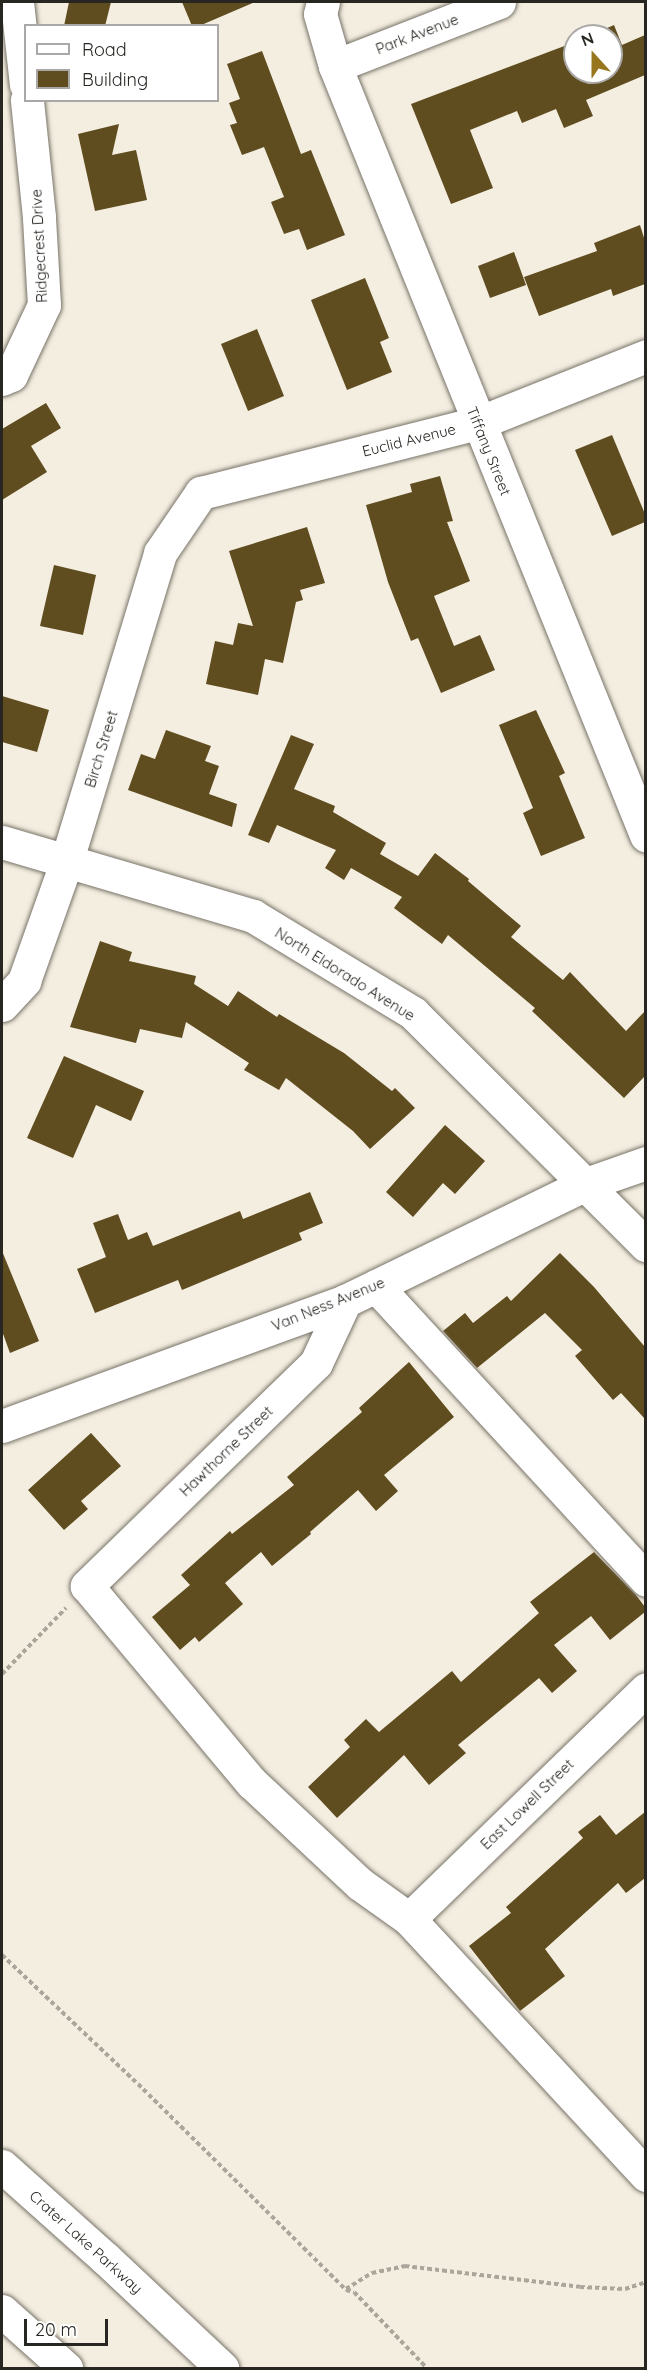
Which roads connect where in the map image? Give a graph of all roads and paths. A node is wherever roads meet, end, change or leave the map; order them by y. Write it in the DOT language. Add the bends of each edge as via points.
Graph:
graph roads {
  1 [pos="17,2"];
  2 [pos="323,2"];
  3 [pos="499,2"];
  4 [pos="335,66"];
  5 [pos="24,67"];
  6 [pos="27,102"];
  7 [pos="645,356"];
  8 [pos="2,379"];
  9 [pos="478,423"];
  10 [pos="201,493"];
  11 [pos="634,769"];
  12 [pos="645,835"];
  13 [pos="2,842"];
  14 [pos="66,863"];
  15 [pos="2,1005"];
  16 [pos="645,1162"];
  17 [pos="586,1184"];
  18 [pos="645,1245"];
  19 [pos="376,1286"];
  20 [pos="345,1301"];
  21 [pos="2,1426"];
  22 [pos="645,1580"];
  23 [pos="87,1586"];
  24 [pos="2,1674"];
  25 [pos="645,1689"];
  26 [pos="409,1919"];
  27 [pos="2,1955"];
  28 [pos="2,2166"];
  29 [pos="645,2175"];
  30 [pos="645,2282"];
  31 [pos="346,2290"];
  32 [pos="2,2311"];
  33 [pos="66,2368"];
  34 [pos="222,2368"];
  35 [pos="427,2368"];
  1 -- 5 [label="street"];
  2 -- 4 [label="street, Tiffany Street" via="320,14"];
  3 -- 4 [label="street, Park Avenue"];
  4 -- 9 [label="street, Tiffany Street"];
  6 -- 8 [label="street, Ridgecrest Drive" via="44,306 11,375"];
  7 -- 9 [label="street, Euclid Avenue"];
  9 -- 10 [label="street, Euclid Avenue"];
  9 -- 11 [label="street, Tiffany Street"];
  10 -- 14 [label="street, Birch Street" via="160,553"];
  11 -- 12 [label="street, Tiffany Street"];
  13 -- 14 [label="street, North Eldorado Avenue"];
  14 -- 15 [label="street, Birch Street" via="24,981"];
  14 -- 17 [label="street, North Eldorado Avenue" via="253,916 413,1013"];
  16 -- 17 [label="street, Van Ness Avenue"];
  17 -- 18 [label="street, North Eldorado Avenue"];
  17 -- 19 [label="street, Van Ness Avenue"];
  19 -- 20 [label="street, Van Ness Avenue"];
  19 -- 22 [label="street"];
  20 -- 21 [label="street, Van Ness Avenue"];
  20 -- 23 [label="street, Hawthorne Street" via="316,1363"];
  23 -- 24 [label="path"];
  23 -- 26 [label="street" via="252,1783 360,1884"];
  25 -- 26 [label="street, East Lowell Street"];
  26 -- 29 [label="street"];
  27 -- 31 [label="path"];
  28 -- 34 [label="street, Crater Lake Parkway"];
  30 -- 31 [label="path" via="625,2289 580,2287 405,2266 372,2273"];
  31 -- 35 [label="path" via="354,2292"];
  32 -- 33 [label="street"];
}
